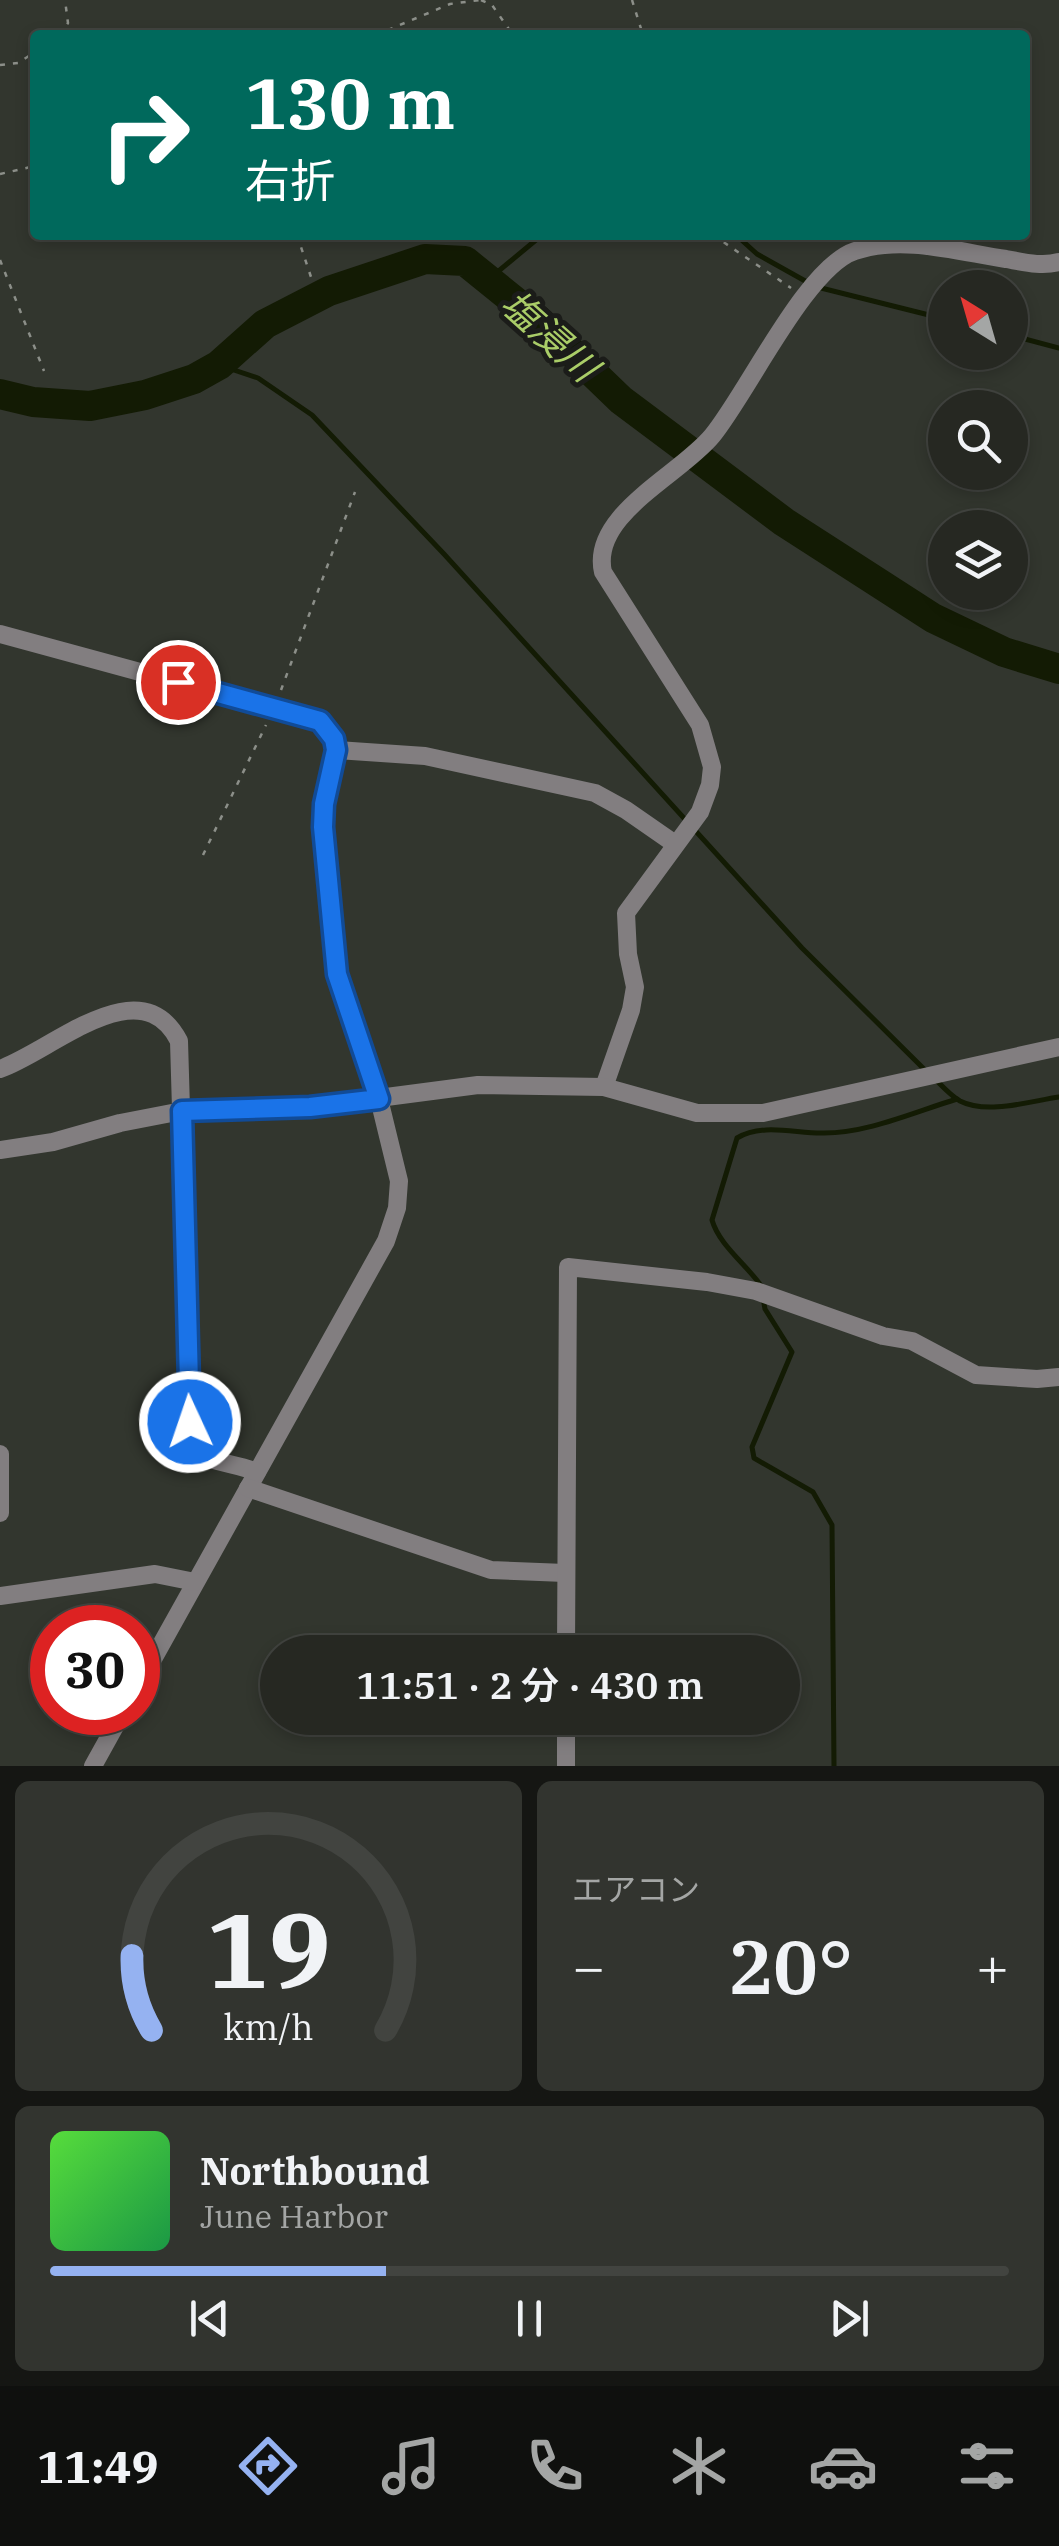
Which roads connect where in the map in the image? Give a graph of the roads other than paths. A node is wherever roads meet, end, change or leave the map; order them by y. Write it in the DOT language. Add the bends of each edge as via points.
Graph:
graph roads {
  1 [pos="1059,262"];
  2 [pos="0,634"];
  3 [pos="336,750"];
  4 [pos="675,844"];
  5 [pos="1059,1047"];
  6 [pos="0,1069"];
  7 [pos="604,1087"];
  8 [pos="379,1099"];
  9 [pos="182,1111"];
  10 [pos="0,1150"];
  11 [pos="1059,1377"];
  12 [pos="0,1454"];
  13 [pos="252,1480"];
  14 [pos="0,1513"];
  15 [pos="565,1573"];
  16 [pos="195,1582"];
  17 [pos="0,1596"];
  18 [pos="566,1635"];
  19 [pos="160,1646"];
  20 [pos="110,1735"];
  21 [pos="566,1735"];
  22 [pos="93,1766"];
  23 [pos="566,1766"];
  1 -- 4 [label="street" via="905,244 842,256 804,298 708,441 621,515 606,538 603,572 700,725 712,767 700,812"];
  2 -- 3 [label="street" via="320,721"];
  3 -- 4 [label="street" via="425,756 594,793"];
  3 -- 8 [label="street" via="323,816 333,951"];
  4 -- 7 [label="street" via="626,913 635,987"];
  5 -- 7 [label="street" via="763,1113 697,1114"];
  6 -- 9 [label="street" via="104,1017 156,1012 178,1042"];
  7 -- 8 [label="street" via="478,1085"];
  8 -- 9 [label="street"];
  8 -- 13 [label="street" via="399,1181 386,1241"];
  9 -- 10 [label="street"];
  9 -- 13 [label="street" via="191,1449 235,1463"];
  11 -- 15 [label="street" via="976,1375 912,1341 765,1294 568,1267"];
  12 -- 14 [label="street"];
  13 -- 15 [label="street" via="491,1570"];
  13 -- 16 [label="street"];
  15 -- 18 [label="street"];
  16 -- 17 [label="street" via="155,1574"];
  16 -- 19 [label="street"];
  20 -- 22 [label="street"];
  21 -- 23 [label="street"];
}
